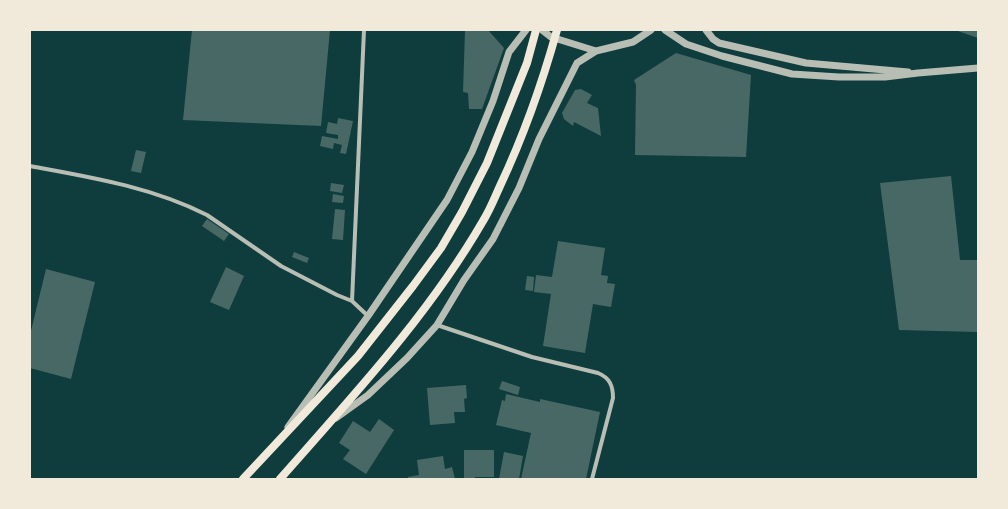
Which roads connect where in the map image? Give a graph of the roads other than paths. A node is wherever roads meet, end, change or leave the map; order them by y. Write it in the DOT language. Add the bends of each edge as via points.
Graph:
graph roads {
  1 [pos="364,30"];
  2 [pos="526,30"];
  3 [pos="536,30"];
  4 [pos="542,30"];
  5 [pos="557,30"];
  6 [pos="651,30"];
  7 [pos="665,30"];
  8 [pos="706,30"];
  9 [pos="596,51"];
  10 [pos="978,68"];
  11 [pos="918,73"];
  12 [pos="30,166"];
  13 [pos="352,301"];
  14 [pos="368,316"];
  15 [pos="437,325"];
  16 [pos="328,424"];
  17 [pos="272,448"];
  18 [pos="243,479"];
  19 [pos="280,479"];
  20 [pos="592,479"];
  1 -- 13 [label="street"];
  2 -- 14 [label="street" via="510,52 472,152 447,200"];
  3 -- 17 [label="main road" via="527,63 487,163 444,242 358,356"];
  4 -- 9 [label="street" via="551,37"];
  5 -- 16 [label="main road" via="531,115 484,220 431,301"];
  6 -- 9 [label="street" via="633,42"];
  7 -- 11 [label="street" via="686,44 792,74 886,77"];
  8 -- 11 [label="street" via="719,43 806,63"];
  9 -- 15 [label="street" via="577,63 493,239"];
  10 -- 11 [label="street"];
  12 -- 13 [label="street" via="145,191 196,209 282,266"];
  13 -- 14 [label="street"];
  14 -- 17 [label="street"];
  15 -- 16 [label="street" via="368,395"];
  15 -- 20 [label="street" via="532,357 606,376 613,390 613,398"];
  16 -- 19 [label="main road"];
  17 -- 18 [label="main road"];
}
